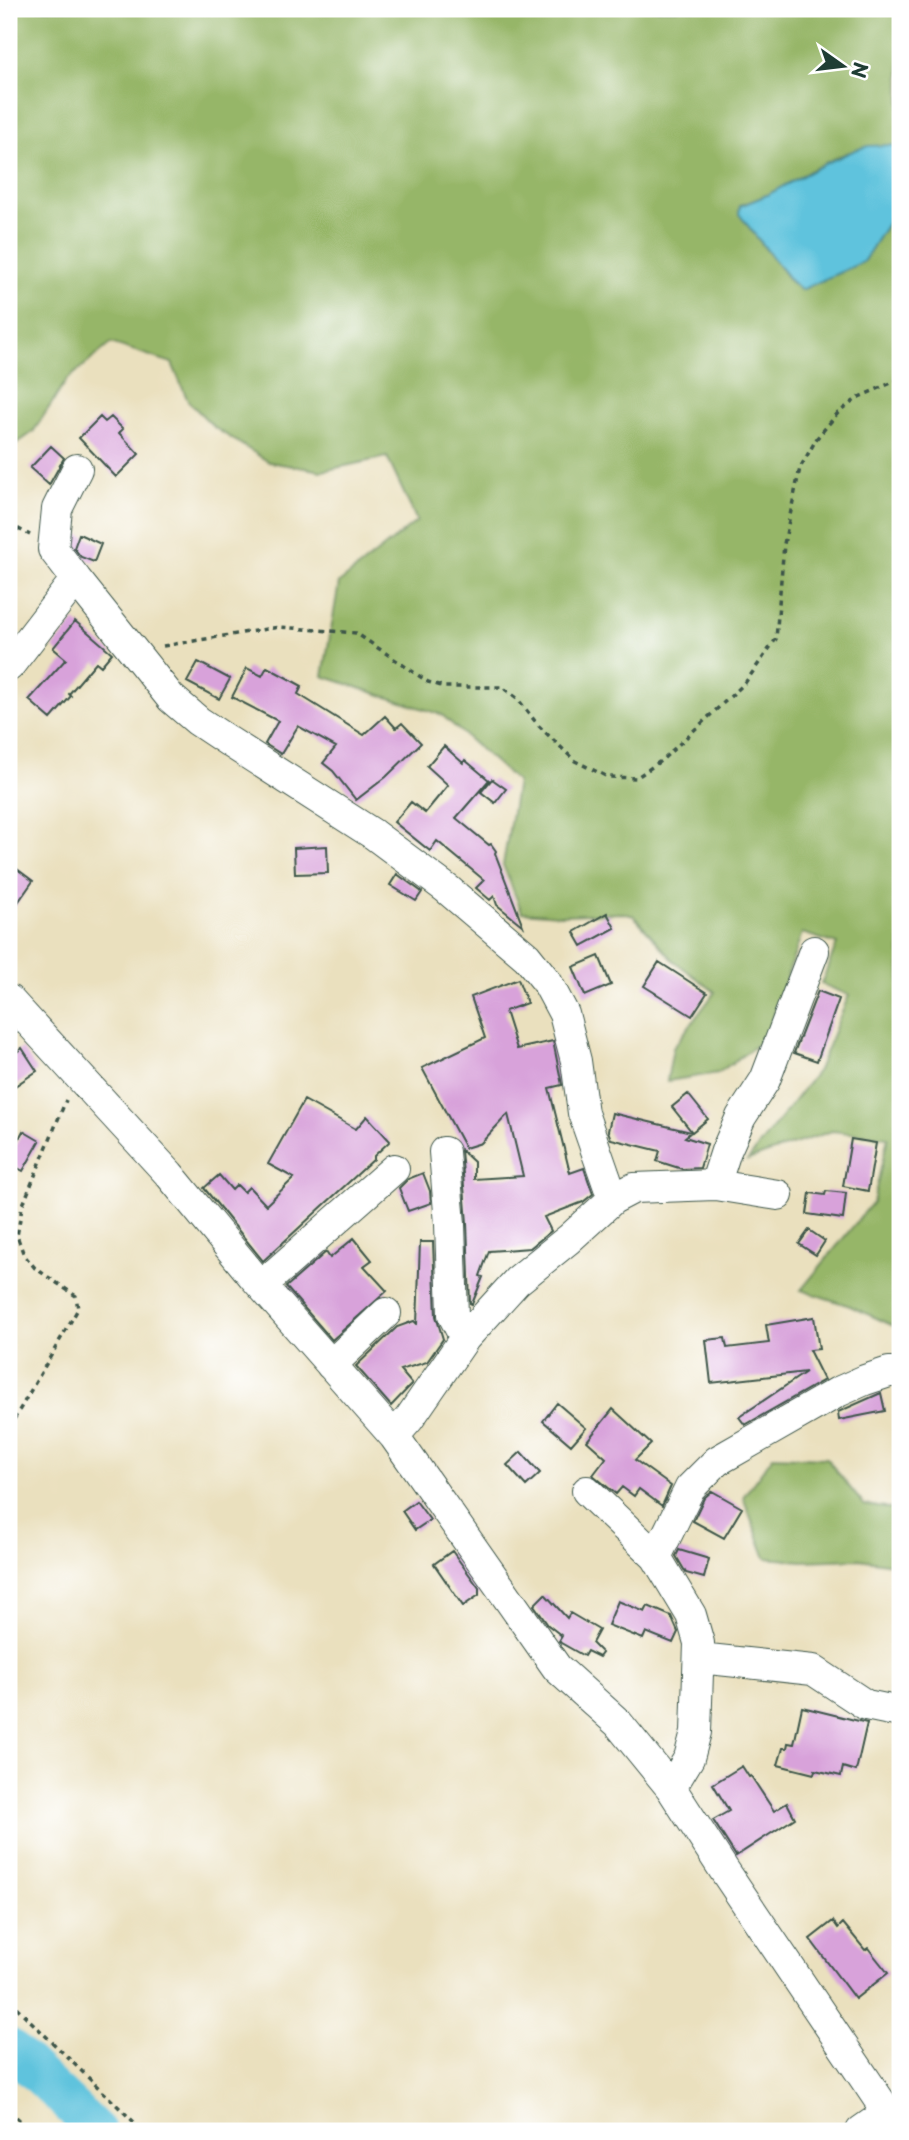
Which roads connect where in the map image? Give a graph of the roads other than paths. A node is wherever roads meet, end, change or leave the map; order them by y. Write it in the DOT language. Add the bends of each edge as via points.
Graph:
graph roads {
  1 [pos="77,469"];
  2 [pos="76,579"];
  3 [pos="9,666"];
  4 [pos="814,951"];
  5 [pos="9,1000"];
  6 [pos="444,1152"];
  7 [pos="394,1169"];
  8 [pos="715,1185"];
  9 [pos="778,1195"];
  10 [pos="613,1199"];
  11 [pos="262,1285"];
  12 [pos="386,1313"];
  13 [pos="465,1338"];
  14 [pos="331,1364"];
  15 [pos="900,1372"];
  16 [pos="394,1436"];
  17 [pos="587,1491"];
  18 [pos="656,1557"];
  19 [pos="699,1658"];
  20 [pos="900,1712"];
  21 [pos="671,1788"];
  22 [pos="894,2122"];
  23 [pos="861,2131"];
  1 -- 2 [label="street" via="57,509 53,549"];
  2 -- 3 [label="street"];
  2 -- 10 [label="street" via="171,698 198,721 373,834 527,957 565,1014 583,1113"];
  4 -- 8 [label="street" via="765,1080 741,1117"];
  5 -- 11 [label="street" via="169,1174"];
  6 -- 13 [label="street" via="453,1315"];
  7 -- 11 [label="street"];
  8 -- 9 [label="street"];
  8 -- 10 [label="street" via="634,1188"];
  10 -- 13 [label="street" via="517,1281"];
  11 -- 14 [label="street"];
  12 -- 14 [label="street"];
  13 -- 16 [label="street"];
  14 -- 16 [label="street"];
  15 -- 18 [label="street" via="838,1392 716,1461 690,1488"];
  16 -- 21 [label="street" via="557,1668 618,1723"];
  17 -- 18 [label="street"];
  18 -- 19 [label="street" via="691,1615"];
  19 -- 20 [label="street" via="813,1670 866,1705"];
  19 -- 21 [label="street" via="696,1732 689,1758"];
  21 -- 22 [label="street"];
  22 -- 23 [label="street"];
}
